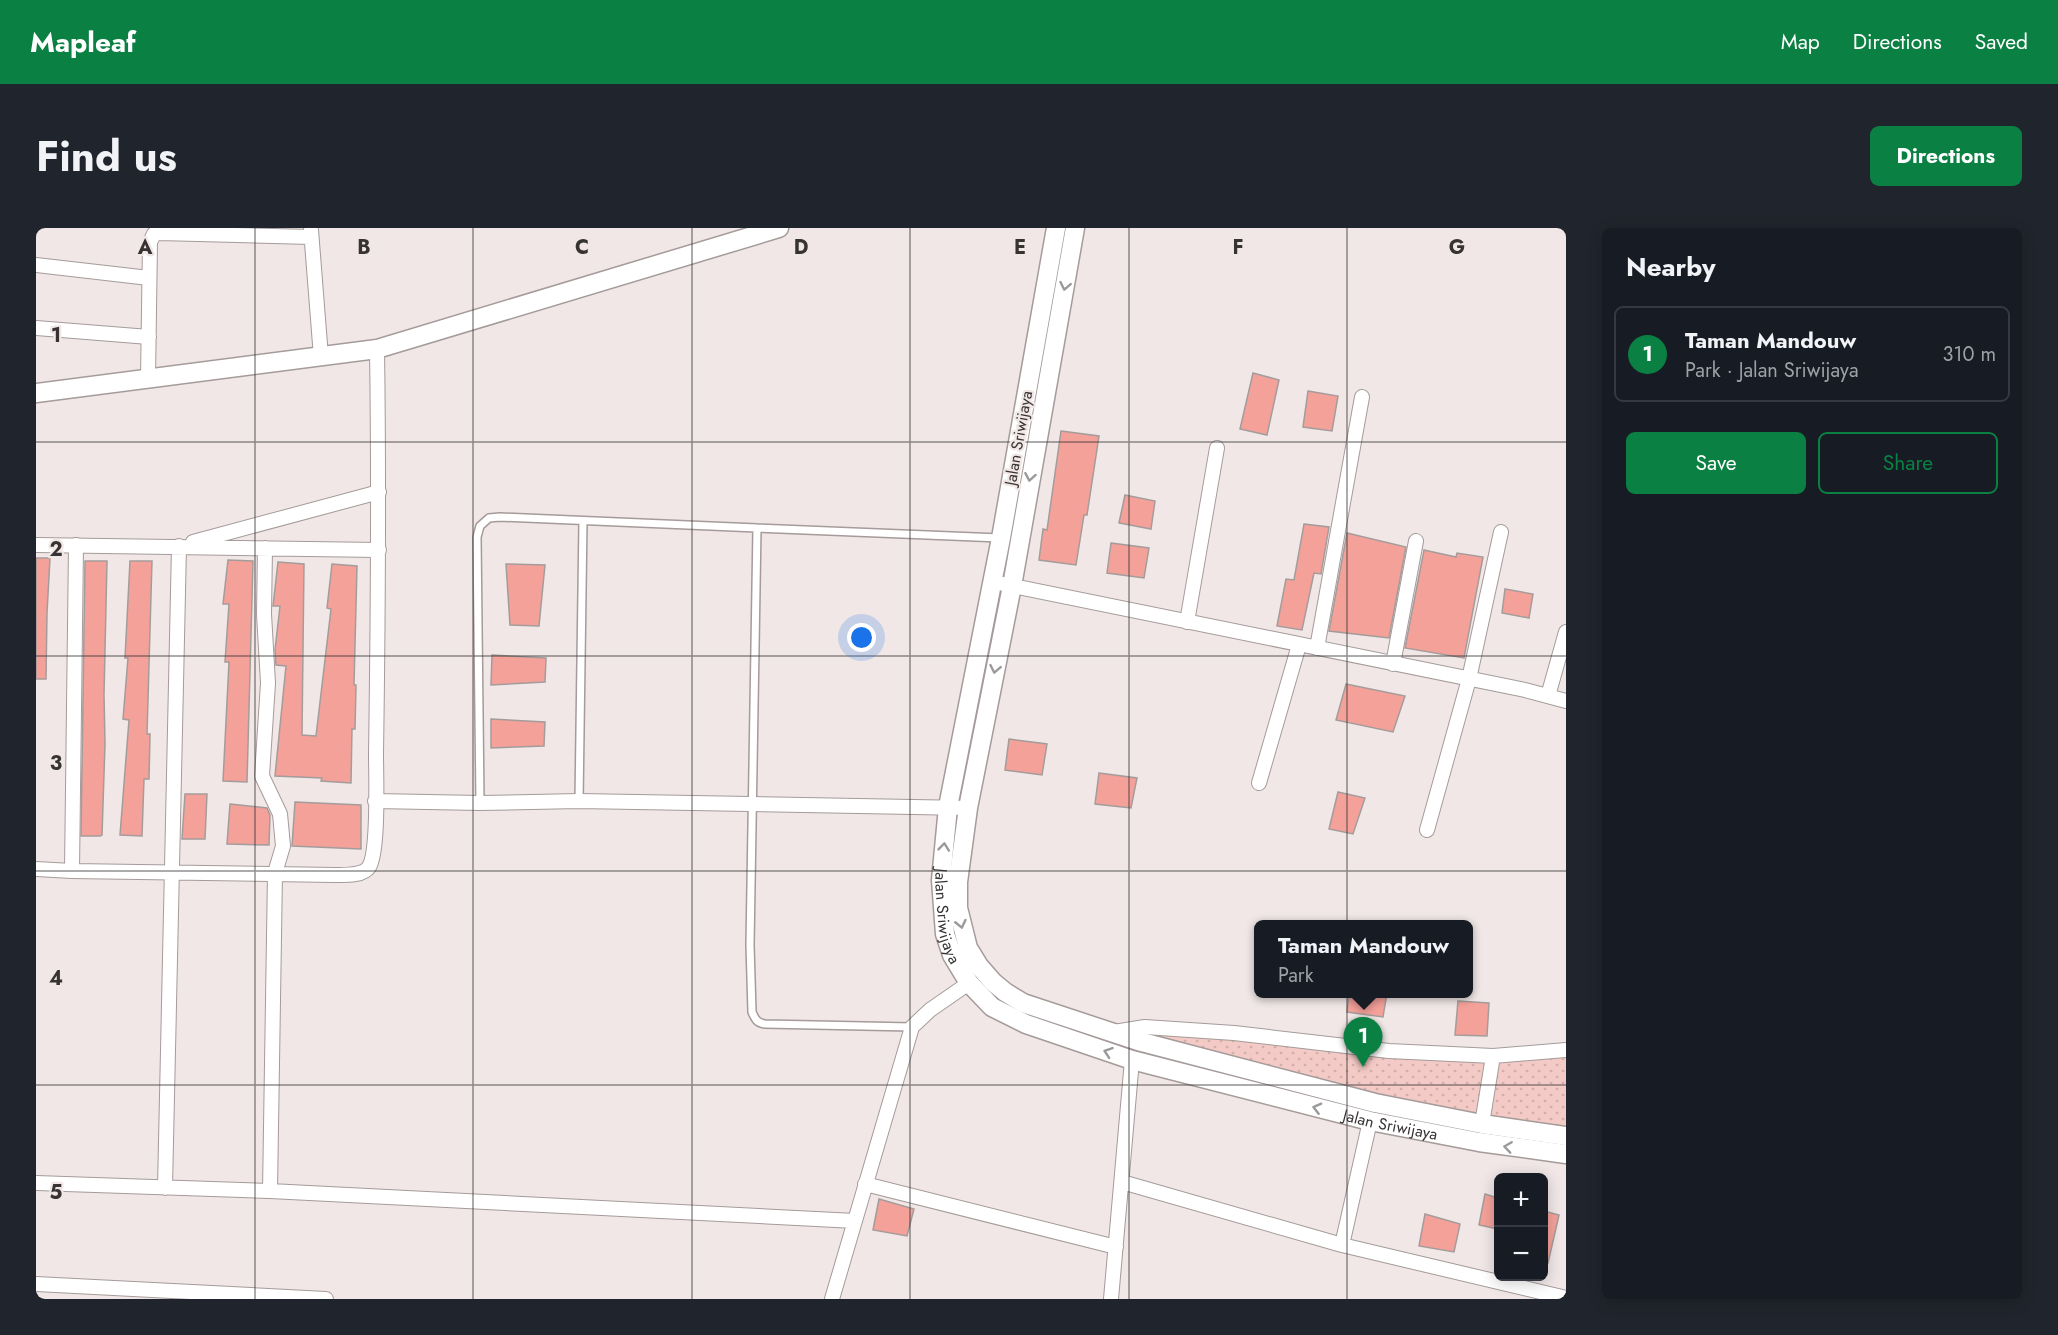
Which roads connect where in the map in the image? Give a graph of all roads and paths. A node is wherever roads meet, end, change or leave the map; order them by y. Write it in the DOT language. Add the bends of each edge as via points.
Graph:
graph roads {
  1 [pos="779,228"];
  2 [pos="1056,228"];
  3 [pos="1075,228"];
  4 [pos="311,233"];
  5 [pos="36,265"];
  6 [pos="148,278"];
  7 [pos="36,328"];
  8 [pos="149,337"];
  9 [pos="377,349"];
  10 [pos="321,357"];
  11 [pos="148,379"];
  12 [pos="36,393"];
  13 [pos="1362,397"];
  14 [pos="1035,398"];
  15 [pos="1217,448"];
  16 [pos="379,492"];
  17 [pos="583,521"];
  18 [pos="757,528"];
  19 [pos="1501,532"];
  20 [pos="1001,538"];
  21 [pos="1416,541"];
  22 [pos="36,545"];
  23 [pos="76,545"];
  24 [pos="179,546"];
  25 [pos="265,548"];
  26 [pos="379,550"];
  27 [pos="992,582"];
  28 [pos="1012,586"];
  29 [pos="1187,622"];
  30 [pos="1566,632"];
  31 [pos="1299,645"];
  32 [pos="1317,648"];
  33 [pos="1393,664"];
  34 [pos="1469,679"];
  35 [pos="1548,696"];
  36 [pos="1566,701"];
  37 [pos="1259,783"];
  38 [pos="375,801"];
  39 [pos="579,801"];
  40 [pos="480,803"];
  41 [pos="753,805"];
  42 [pos="948,807"];
  43 [pos="968,808"];
  44 [pos="1427,830"];
  45 [pos="36,869"];
  46 [pos="72,871"];
  47 [pos="173,872"];
  48 [pos="275,873"];
  49 [pos="969,984"];
  50 [pos="912,1027"];
  51 [pos="1111,1032"];
  52 [pos="1566,1050"];
  53 [pos="1493,1056"];
  54 [pos="1132,1060"];
  55 [pos="1370,1121"];
  56 [pos="1482,1124"];
  57 [pos="1566,1136"];
  58 [pos="1566,1154"];
  59 [pos="1122,1182"];
  60 [pos="36,1183"];
  61 [pos="865,1184"];
  62 [pos="165,1188"];
  63 [pos="270,1191"];
  64 [pos="855,1221"];
  65 [pos="1342,1245"];
  66 [pos="1116,1247"];
  67 [pos="36,1284"];
  68 [pos="1528,1294"];
  69 [pos="278,1298"];
  70 [pos="1566,1298"];
  71 [pos="326,1299"];
  72 [pos="832,1299"];
  73 [pos="1112,1299"];
  1 -- 9 [label="main road"];
  2 -- 14 [label="main road, Jalan Sriwijaya"];
  3 -- 14 [label="main road, Jalan Sriwijaya, one-way"];
  4 -- 6 [label="street" via="159,233 151,237"];
  4 -- 10 [label="street"];
  5 -- 6 [label="street"];
  6 -- 8 [label="street"];
  7 -- 8 [label="street"];
  8 -- 11 [label="street"];
  9 -- 10 [label="main road"];
  9 -- 16 [label="street"];
  10 -- 11 [label="main road"];
  11 -- 12 [label="main road"];
  13 -- 32 [label="street"];
  14 -- 20 [label="main road, Jalan Sriwijaya"];
  14 -- 28 [label="main road, Jalan Sriwijaya, one-way"];
  15 -- 29 [label="street"];
  16 -- 24 [label="street"];
  16 -- 26 [label="street"];
  17 -- 18 [label="lane"];
  17 -- 39 [label="lane"];
  17 -- 40 [label="lane" via="500,517 489,518 480,526"];
  18 -- 20 [label="lane"];
  18 -- 41 [label="lane"];
  19 -- 34 [label="street"];
  20 -- 27 [label="main road, Jalan Sriwijaya"];
  21 -- 33 [label="street"];
  22 -- 23 [label="street"];
  23 -- 24 [label="street"];
  23 -- 46 [label="street"];
  24 -- 25 [label="street"];
  24 -- 47 [label="street"];
  25 -- 26 [label="street"];
  25 -- 48 [label="street" via="268,683 262,776 280,814 283,846"];
  26 -- 38 [label="street"];
  27 -- 28 [label="street"];
  27 -- 42 [label="main road, Jalan Sriwijaya"];
  28 -- 29 [label="street"];
  28 -- 43 [label="main road, Jalan Sriwijaya, one-way"];
  29 -- 31 [label="street"];
  30 -- 35 [label="street"];
  31 -- 32 [label="street"];
  31 -- 37 [label="street"];
  32 -- 33 [label="street"];
  33 -- 34 [label="street"];
  34 -- 35 [label="street"];
  34 -- 44 [label="street"];
  35 -- 36 [label="street"];
  38 -- 40 [label="street"];
  38 -- 48 [label="street" via="374,854 368,869 335,875"];
  39 -- 40 [label="street"];
  39 -- 41 [label="street"];
  41 -- 42 [label="street"];
  41 -- 50 [label="lane" via="750,997 754,1019 765,1024"];
  42 -- 43 [label="street"];
  49 -- 42 [label="main road, Jalan Sriwijaya, one-way" via="945,934 941,880"];
  43 -- 51 [label="main road, Jalan Sriwijaya, one-way" via="958,908 968,948 979,966 1005,992 1023,1003"];
  45 -- 46 [label="street"];
  46 -- 47 [label="street"];
  47 -- 48 [label="street"];
  47 -- 62 [label="street"];
  48 -- 63 [label="street"];
  49 -- 50 [label="street"];
  54 -- 49 [label="main road, Jalan Sriwijaya, one-way" via="1026,1024 992,1007"];
  50 -- 61 [label="street"];
  51 -- 53 [label="street" via="1145,1027 1389,1051"];
  51 -- 56 [label="main road, Jalan Sriwijaya" via="1375,1103"];
  52 -- 53 [label="street"];
  53 -- 56 [label="street"];
  55 -- 54 [label="main road, Jalan Sriwijaya, one-way"];
  54 -- 59 [label="street"];
  58 -- 55 [label="main road, Jalan Sriwijaya, one-way"];
  55 -- 65 [label="street"];
  56 -- 57 [label="main road, Jalan Sriwijaya"];
  59 -- 65 [label="street"];
  59 -- 66 [label="street"];
  60 -- 62 [label="street"];
  61 -- 64 [label="street"];
  61 -- 66 [label="street"];
  62 -- 63 [label="street"];
  63 -- 64 [label="street"];
  64 -- 72 [label="street"];
  65 -- 68 [label="street"];
  66 -- 73 [label="street"];
  67 -- 69 [label="street"];
  68 -- 70 [label="street"];
  69 -- 71 [label="street"];
}
